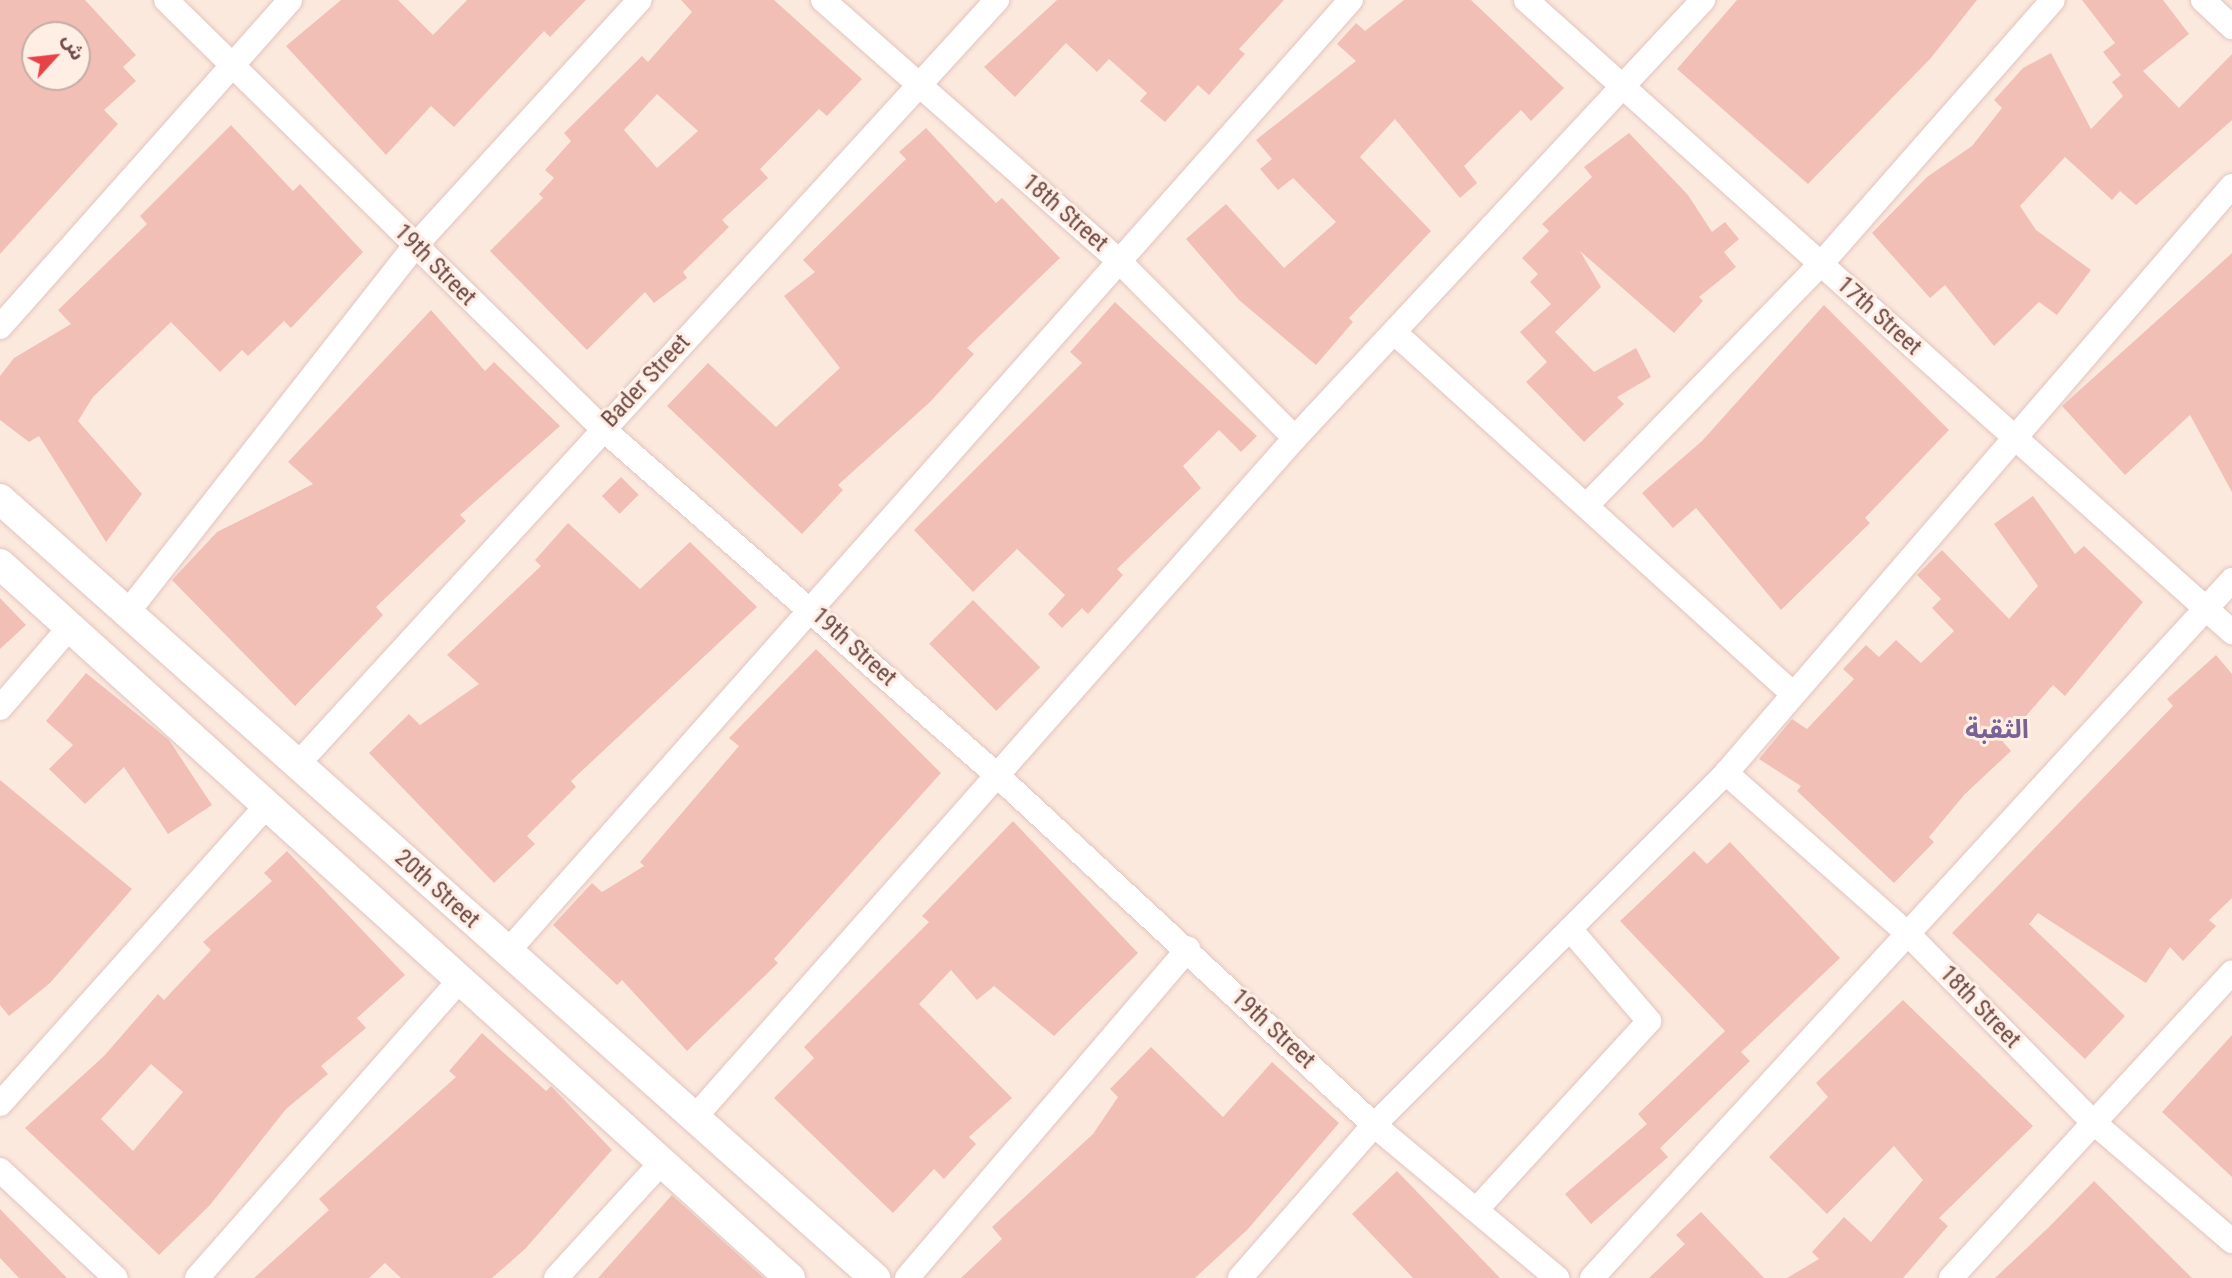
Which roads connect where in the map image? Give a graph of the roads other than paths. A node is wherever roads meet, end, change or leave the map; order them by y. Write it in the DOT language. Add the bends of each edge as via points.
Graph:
graph roads {
  1 [pos="166,0"];
  2 [pos="290,0"];
  3 [pos="640,0"];
  4 [pos="823,0"];
  5 [pos="997,0"];
  6 [pos="1351,0"];
  7 [pos="1526,0"];
  8 [pos="1703,0"];
  9 [pos="2053,0"];
  10 [pos="2203,0"];
  11 [pos="2232,27"];
  12 [pos="235,62"];
  13 [pos="919,85"];
  14 [pos="1623,88"];
  15 [pos="2232,186"];
  16 [pos="415,246"];
  17 [pos="1121,262"];
  18 [pos="1821,264"];
  19 [pos="0,327"];
  20 [pos="1395,333"];
  21 [pos="602,428"];
  22 [pos="2012,437"];
  23 [pos="1295,439"];
  24 [pos="0,499"];
  25 [pos="1589,503"];
  26 [pos="0,564"];
  27 [pos="2232,580"];
  28 [pos="808,607"];
  29 [pos="2206,609"];
  30 [pos="127,613"];
  31 [pos="69,628"];
  32 [pos="2232,632"];
  33 [pos="1792,693"];
  34 [pos="0,708"];
  35 [pos="298,764"];
  36 [pos="1726,773"];
  37 [pos="999,777"];
  38 [pos="266,807"];
  39 [pos="1570,929"];
  40 [pos="1909,935"];
  41 [pos="1188,949"];
  42 [pos="508,951"];
  43 [pos="2232,972"];
  44 [pos="458,981"];
  45 [pos="0,1104"];
  46 [pos="695,1117"];
  47 [pos="2093,1122"];
  48 [pos="1374,1125"];
  49 [pos="663,1161"];
  50 [pos="0,1170"];
  51 [pos="1476,1210"];
  52 [pos="2232,1241"];
  53 [pos="116,1278"];
  54 [pos="197,1278"];
  55 [pos="556,1278"];
  56 [pos="790,1278"];
  57 [pos="875,1278"];
  58 [pos="907,1278"];
  59 [pos="1240,1278"];
  60 [pos="1557,1278"];
  61 [pos="1592,1278"];
  62 [pos="1951,1278"];
  1 -- 12 [label="street, 19th Street"];
  2 -- 12 [label="street"];
  3 -- 16 [label="street"];
  4 -- 13 [label="street, 18th Street"];
  5 -- 13 [label="street, Bader Street"];
  6 -- 17 [label="street"];
  7 -- 14 [label="street, 17th Street"];
  8 -- 14 [label="street"];
  9 -- 18 [label="street"];
  10 -- 11 [label="street"];
  12 -- 16 [label="street, 19th Street"];
  12 -- 19 [label="street"];
  13 -- 17 [label="street, 18th Street"];
  13 -- 21 [label="street, Bader Street"];
  14 -- 18 [label="street, 17th Street"];
  14 -- 20 [label="street"];
  15 -- 22 [label="street"];
  16 -- 21 [label="street, 19th Street"];
  16 -- 30 [label="street"];
  17 -- 23 [label="street, 18th Street"];
  17 -- 28 [label="street"];
  18 -- 22 [label="street, 17th Street"];
  18 -- 25 [label="street"];
  20 -- 23 [label="street"];
  20 -- 25 [label="street"];
  21 -- 28 [label="street, 19th Street"];
  21 -- 35 [label="street, Bader Street"];
  22 -- 29 [label="street, 17th Street"];
  22 -- 33 [label="street"];
  23 -- 37 [label="street"];
  24 -- 30 [label="street, 20th Street"];
  25 -- 33 [label="street"];
  26 -- 31 [label="street"];
  27 -- 29 [label="street"];
  28 -- 37 [label="street, 19th Street"];
  28 -- 42 [label="street"];
  29 -- 32 [label="street, 17th Street"];
  29 -- 40 [label="street"];
  30 -- 35 [label="street, 20th Street"];
  31 -- 34 [label="street"];
  31 -- 38 [label="street"];
  33 -- 36 [label="street"];
  35 -- 42 [label="street, 20th Street"];
  36 -- 39 [label="street"];
  36 -- 40 [label="street, 18th Street"];
  37 -- 41 [label="street, 19th Street"];
  37 -- 46 [label="street"];
  38 -- 44 [label="street"];
  38 -- 45 [label="street"];
  39 -- 48 [label="street"];
  39 -- 51 [label="street" via="1649,1021"];
  40 -- 47 [label="street, 18th Street"];
  40 -- 61 [label="street"];
  41 -- 48 [label="street, 19th Street"];
  41 -- 58 [label="street"];
  42 -- 46 [label="street, 20th Street"];
  43 -- 47 [label="street"];
  44 -- 49 [label="street"];
  44 -- 54 [label="street"];
  46 -- 57 [label="street, 20th Street"];
  47 -- 52 [label="street, 18th Street"];
  47 -- 62 [label="street"];
  48 -- 51 [label="street, 19th Street"];
  48 -- 59 [label="street"];
  49 -- 55 [label="street"];
  49 -- 56 [label="street"];
  50 -- 53 [label="street"];
  51 -- 60 [label="street, 19th Street"];
}
